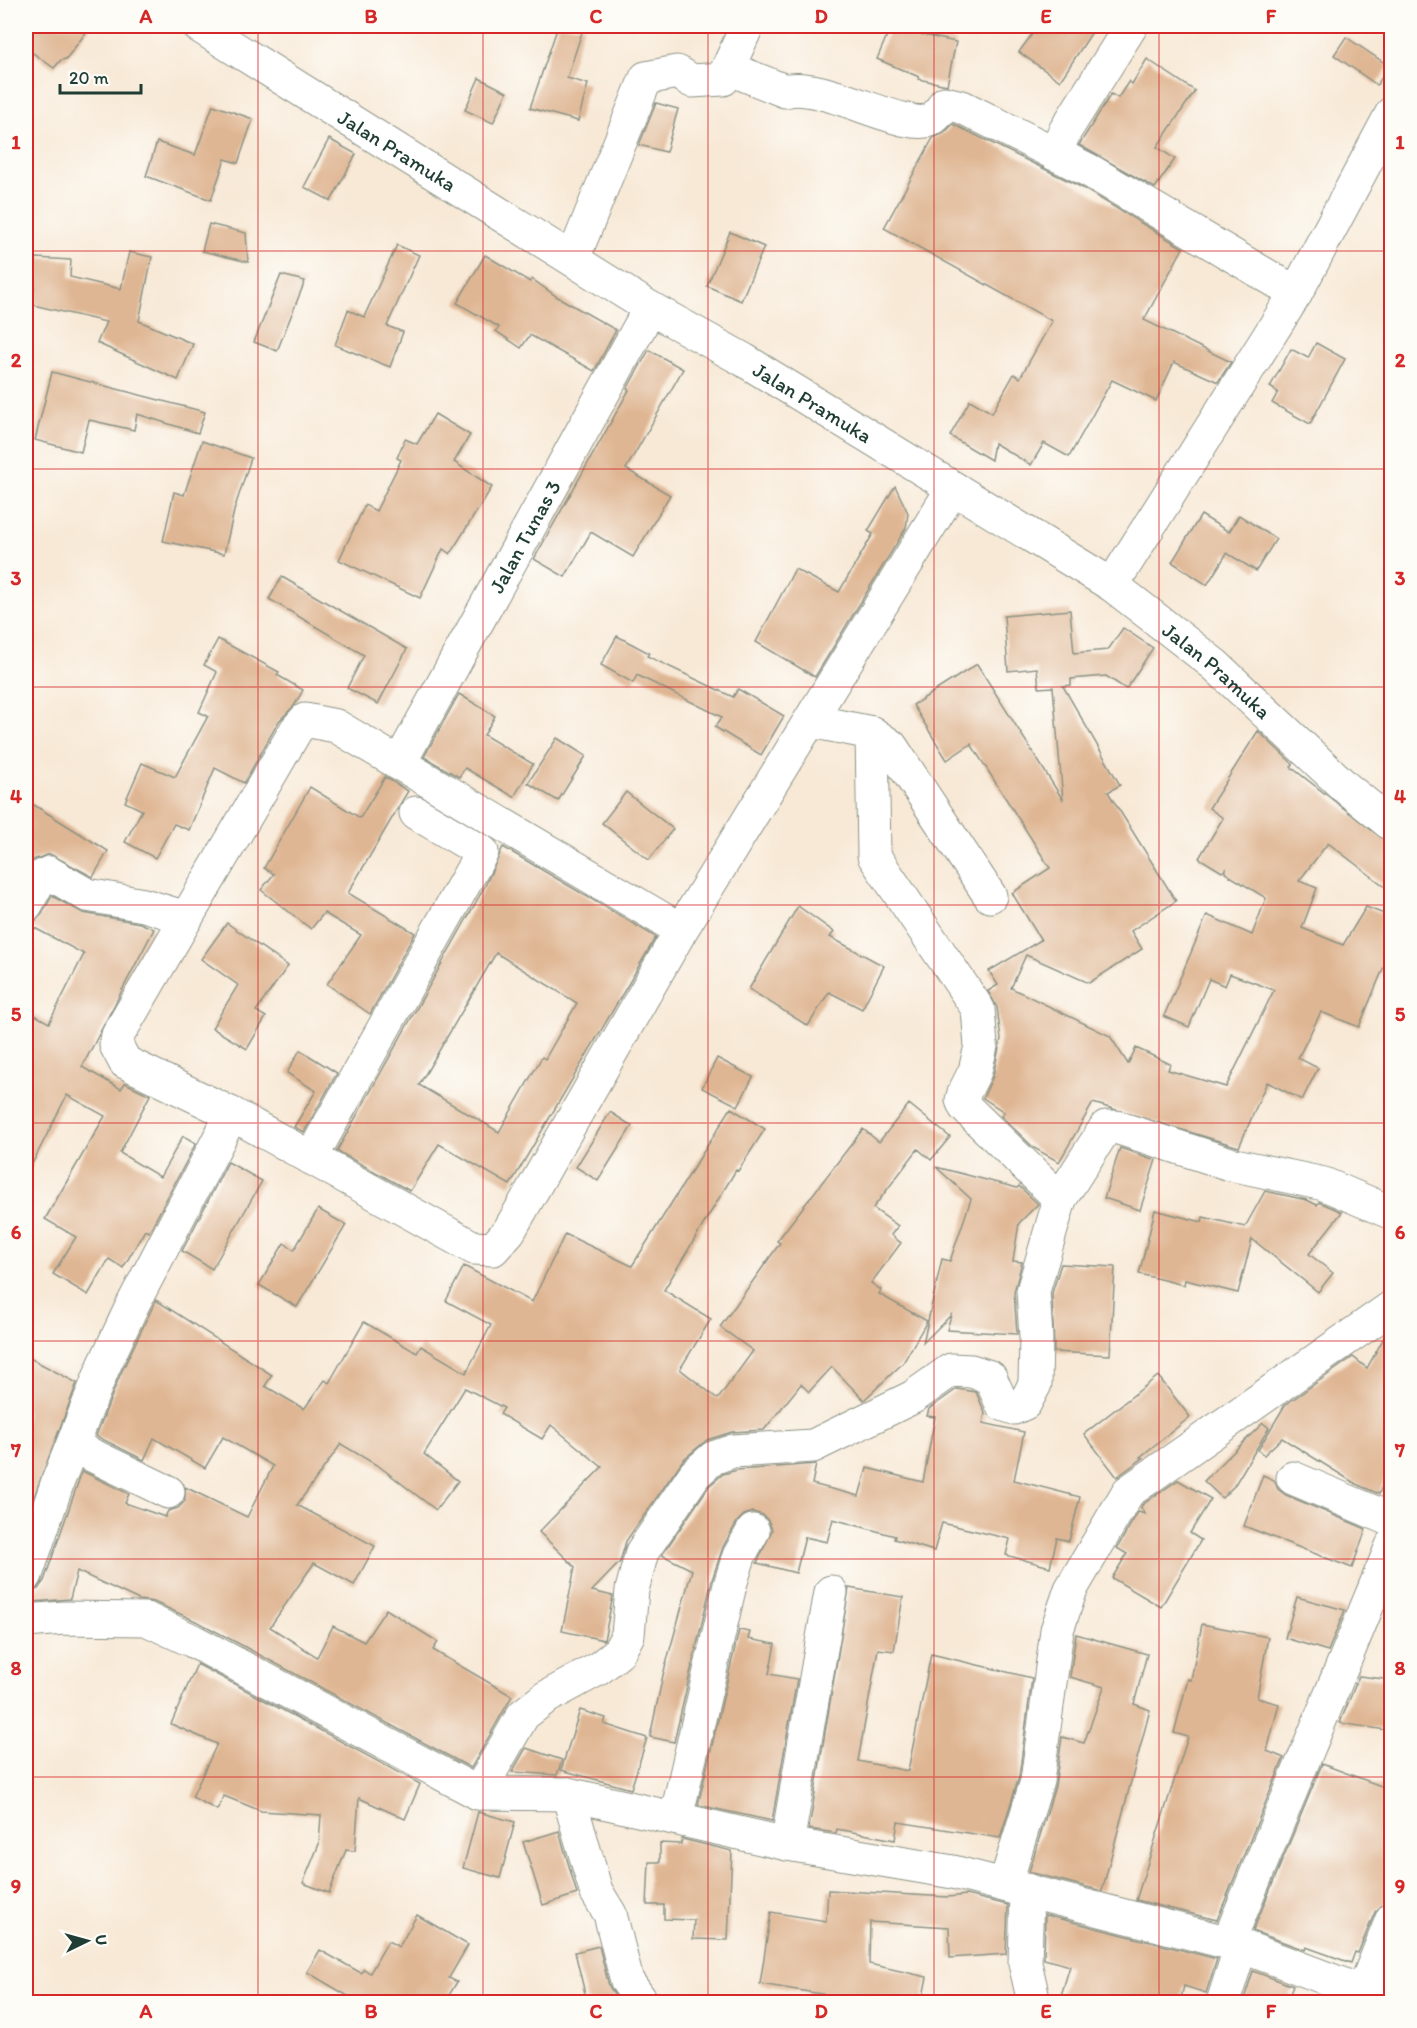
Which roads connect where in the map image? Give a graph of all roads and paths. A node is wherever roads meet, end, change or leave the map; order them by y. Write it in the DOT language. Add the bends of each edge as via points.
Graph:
graph roads {
  1 [pos="199,26"];
  2 [pos="747,26"];
  3 [pos="1131,26"];
  4 [pos="728,68"];
  5 [pos="1392,113"];
  6 [pos="1055,153"];
  7 [pos="573,259"];
  8 [pos="1296,293"];
  9 [pos="650,308"];
  10 [pos="952,488"];
  11 [pos="1112,585"];
  12 [pos="811,721"];
  13 [pos="872,733"];
  14 [pos="399,764"];
  15 [pos="417,813"];
  16 [pos="1392,825"];
  17 [pos="990,896"];
  18 [pos="26,905"];
  19 [pos="186,918"];
  20 [pos="681,930"];
  21 [pos="232,1114"];
  22 [pos="311,1158"];
  23 [pos="1060,1199"];
  24 [pos="1392,1213"];
  25 [pos="1392,1307"];
  26 [pos="73,1446"];
  27 [pos="1293,1478"];
  28 [pos="168,1492"];
  29 [pos="1392,1520"];
  30 [pos="753,1531"];
  31 [pos="1392,1546"];
  32 [pos="26,1575"];
  33 [pos="831,1592"];
  34 [pos="26,1622"];
  35 [pos="478,1793"];
  36 [pos="568,1794"];
  37 [pos="676,1818"];
  38 [pos="787,1844"];
  39 [pos="1016,1887"];
  40 [pos="1392,1919"];
  41 [pos="1234,1944"];
  42 [pos="1370,1999"];
  43 [pos="642,2002"];
  44 [pos="1034,2002"];
  45 [pos="1223,2002"];
  1 -- 7 [label="street, Jalan Pramuka"];
  2 -- 4 [label="street"];
  3 -- 6 [label="street"];
  4 -- 6 [label="street" via="785,91 796,87 845,98 916,123 934,118 945,103 951,103"];
  4 -- 7 [label="street" via="723,79 692,81 677,72 646,78"];
  5 -- 8 [label="street"];
  6 -- 8 [label="street"];
  7 -- 9 [label="street, Jalan Pramuka"];
  8 -- 11 [label="street"];
  9 -- 10 [label="street, Jalan Pramuka" via="744,360"];
  9 -- 14 [label="street, Jalan Tunas 3"];
  10 -- 11 [label="street, Jalan Pramuka"];
  10 -- 12 [label="street"];
  11 -- 16 [label="street, Jalan Pramuka" via="1215,665 1345,787"];
  12 -- 13 [label="street"];
  12 -- 20 [label="street"];
  13 -- 17 [label="street" via="900,756"];
  13 -- 23 [label="street" via="874,856 978,1009 981,1046 962,1100 977,1121"];
  14 -- 19 [label="street" via="336,726 305,720"];
  14 -- 20 [label="street"];
  15 -- 22 [label="street" via="482,852"];
  18 -- 19 [label="street" via="41,878 49,873 87,895 144,905"];
  19 -- 21 [label="street" via="118,1035 116,1045 125,1062"];
  20 -- 22 [label="street" via="509,1231 493,1249 474,1248"];
  21 -- 22 [label="street"];
  21 -- 26 [label="street" via="132,1306"];
  23 -- 24 [label="street" via="1106,1126 1230,1164 1324,1184"];
  23 -- 35 [label="street" via="1033,1291 1035,1384 1025,1403 1014,1408 1002,1404 990,1377 951,1370 913,1396 813,1446 733,1451 713,1458 695,1474 642,1552 632,1590 628,1635 618,1653 598,1670 522,1714"];
  25 -- 39 [label="street" via="1128,1492 1071,1589 1057,1630 1037,1781"];
  26 -- 28 [label="street"];
  26 -- 32 [label="street"];
  27 -- 29 [label="street"];
  30 -- 37 [label="street" via="739,1556 730,1585"];
  31 -- 41 [label="street"];
  33 -- 38 [label="street"];
  34 -- 35 [label="street" via="64,1618 146,1619"];
  35 -- 36 [label="street"];
  36 -- 37 [label="street"];
  36 -- 43 [label="street" via="596,1891 610,1914 627,1981"];
  37 -- 38 [label="street"];
  38 -- 39 [label="street" via="953,1872"];
  39 -- 41 [label="street"];
  39 -- 44 [label="street"];
  40 -- 42 [label="street"];
  41 -- 42 [label="street"];
  41 -- 45 [label="street"];
}
